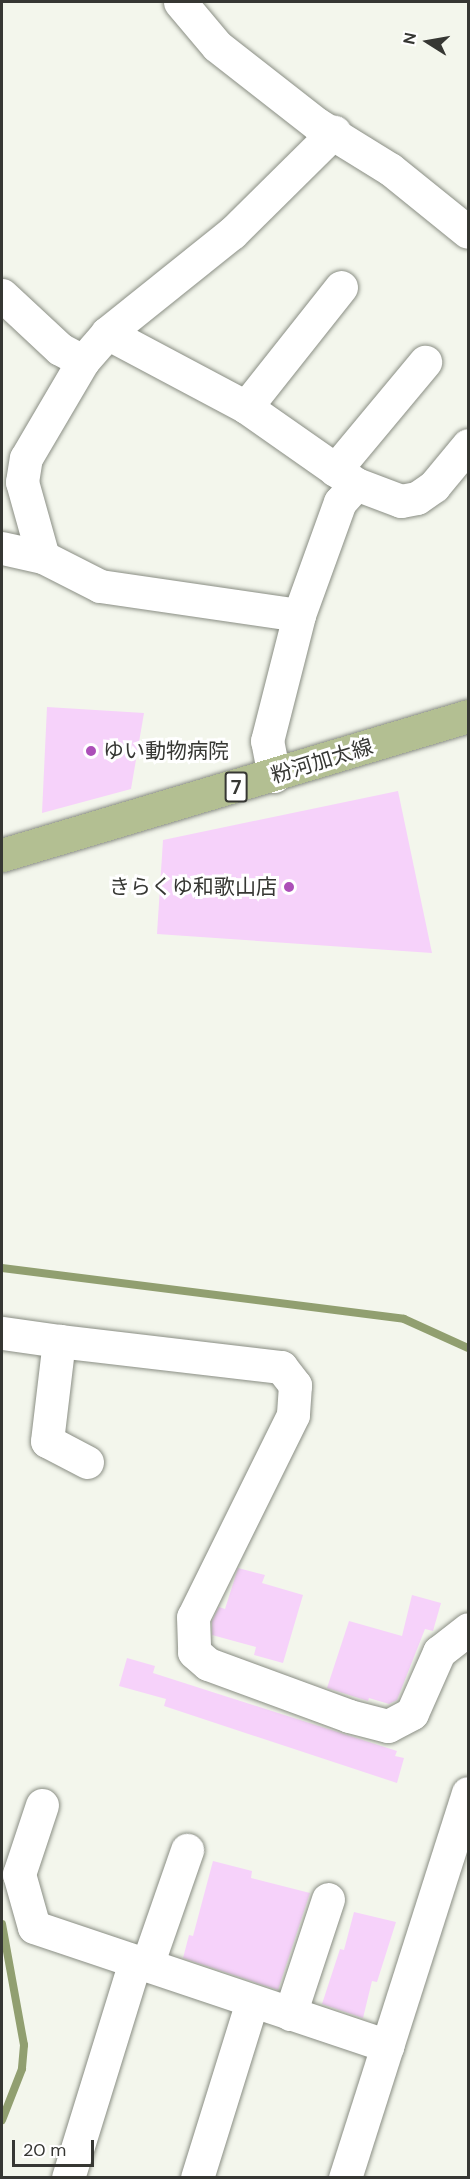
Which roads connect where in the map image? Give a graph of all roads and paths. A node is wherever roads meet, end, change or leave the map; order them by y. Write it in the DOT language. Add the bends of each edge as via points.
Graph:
graph roads {
  1 [pos="180,2"];
  2 [pos="334,132"];
  3 [pos="468,232"];
  4 [pos="341,287"];
  5 [pos="2,295"];
  6 [pos="107,333"];
  7 [pos="83,361"];
  8 [pos="425,362"];
  9 [pos="246,407"];
  10 [pos="468,445"];
  11 [pos="345,477"];
  12 [pos="2,548"];
  13 [pos="43,557"];
  14 [pos="299,615"];
  15 [pos="468,716"];
  16 [pos="274,776"];
  17 [pos="2,855"];
  18 [pos="2,1333"];
  19 [pos="58,1341"];
  20 [pos="87,1462"];
  21 [pos="468,1629"];
  22 [pos="468,1793"];
  23 [pos="42,1805"];
  24 [pos="186,1850"];
  25 [pos="328,1899"];
  26 [pos="141,1963"];
  27 [pos="252,2001"];
  28 [pos="290,2014"];
  29 [pos="387,2046"];
  30 [pos="68,2178"];
  31 [pos="197,2178"];
  32 [pos="345,2178"];
  1 -- 2 [label="street" via="217,45 317,124"];
  2 -- 3 [label="street" via="390,169"];
  2 -- 6 [label="street" via="232,233"];
  4 -- 9 [label="street"];
  5 -- 7 [label="street" via="60,349"];
  6 -- 7 [label="street"];
  6 -- 9 [label="street"];
  7 -- 13 [label="street" via="26,458 22,482"];
  8 -- 11 [label="street"];
  9 -- 11 [label="street"];
  10 -- 11 [label="street" via="434,486 417,498 401,501"];
  11 -- 14 [label="street" via="340,502"];
  12 -- 13 [label="street"];
  13 -- 14 [label="street" via="100,586"];
  14 -- 16 [label="street" via="267,741"];
  15 -- 16 [label="main road, 粉河加太線 / 7"];
  16 -- 17 [label="main road, 粉河加太線 / 7"];
  18 -- 19 [label="street"];
  19 -- 20 [label="street" via="47,1441"];
  19 -- 21 [label="street" via="281,1367 295,1385 293,1415 192,1617 194,1652 208,1664 349,1716 388,1726 412,1713 439,1652"];
  22 -- 29 [label="street"];
  23 -- 26 [label="street" via="19,1874 34,1927"];
  24 -- 26 [label="street"];
  25 -- 28 [label="street"];
  26 -- 27 [label="street"];
  26 -- 30 [label="street"];
  27 -- 28 [label="street"];
  27 -- 31 [label="street"];
  28 -- 29 [label="street"];
  29 -- 32 [label="street"];
}
